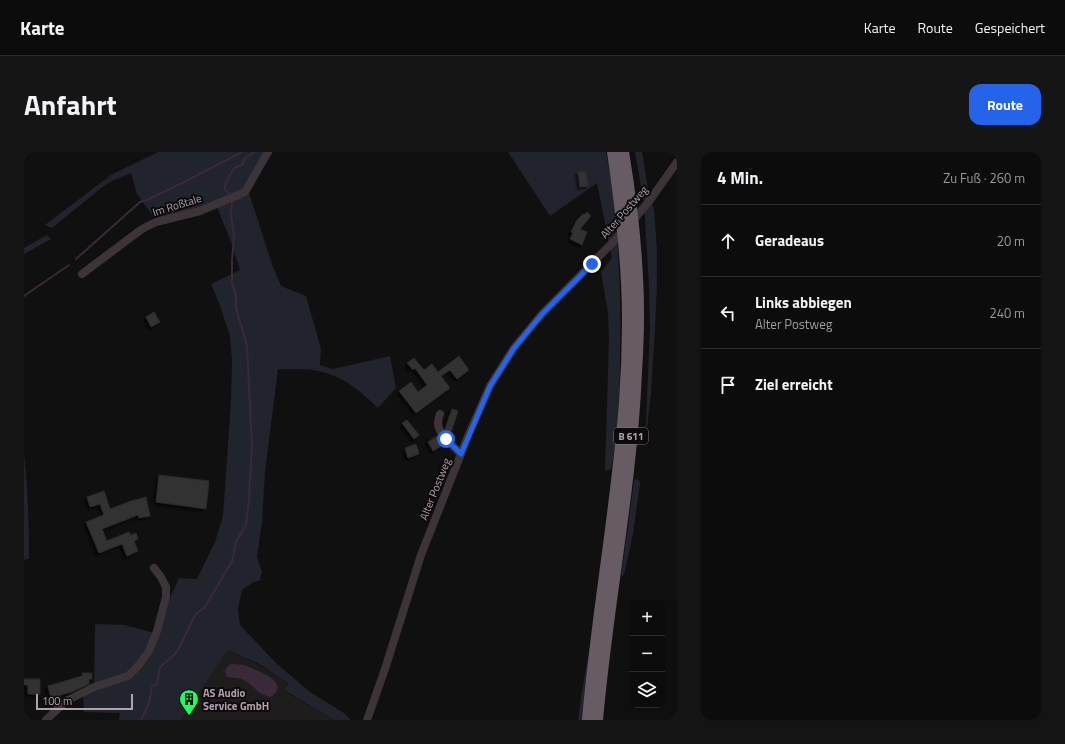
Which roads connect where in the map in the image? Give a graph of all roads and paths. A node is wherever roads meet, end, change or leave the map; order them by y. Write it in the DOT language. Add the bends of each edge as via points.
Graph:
graph roads {
  1 [pos="268,152"];
  2 [pos="613,152"];
  3 [pos="623,152"];
  4 [pos="677,162"];
  5 [pos="82,274"];
  6 [pos="440,414"];
  7 [pos="461,454"];
  8 [pos="154,568"];
  9 [pos="46,720"];
  10 [pos="367,720"];
  11 [pos="588,720"];
  12 [pos="597,720"];
  1 -- 5 [label="street, Im Roßtale" via="245,192 142,229"];
  2 -- 11 [label="highway, B 611" via="627,281 627,375 617,485"];
  3 -- 12 [label="highway, B 611" via="629,185 637,279 636,373 627,478"];
  4 -- 7 [label="street, Alter Postweg" via="631,223 542,314 514,348 490,386"];
  6 -- 7 [label="street" via="439,429"];
  7 -- 10 [label="street, Alter Postweg" via="421,555"];
  8 -- 9 [label="street" via="166,587 166,597 149,651 128,676 94,687 66,701"];
}
